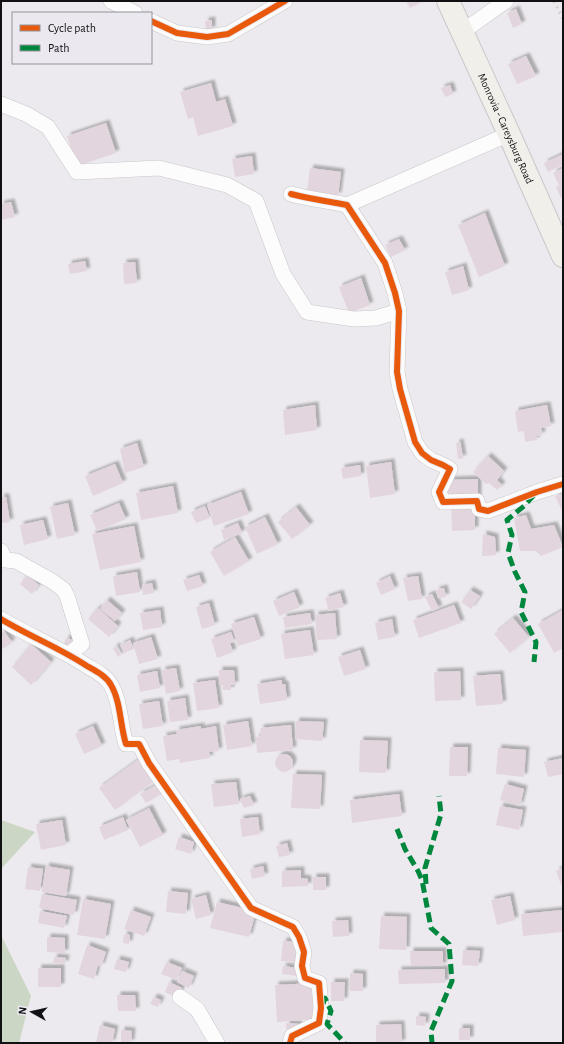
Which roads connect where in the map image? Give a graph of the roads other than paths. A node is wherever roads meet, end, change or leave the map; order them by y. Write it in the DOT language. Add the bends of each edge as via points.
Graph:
graph roads {
  1 [pos="111,1"];
  2 [pos="285,1"];
  3 [pos="448,1"];
  4 [pos="506,1"];
  5 [pos="133,12"];
  6 [pos="152,21"];
  7 [pos="462,32"];
  8 [pos="1,104"];
  9 [pos="509,134"];
  10 [pos="291,194"];
  11 [pos="347,205"];
  12 [pos="562,251"];
  13 [pos="399,311"];
  14 [pos="563,484"];
  15 [pos="1,551"];
  16 [pos="1,619"];
  17 [pos="69,654"];
  18 [pos="180,997"];
  19 [pos="217,1043"];
  20 [pos="290,1043"];
  1 -- 5 [label="street"];
  2 -- 6 [label="street" via="228,34 207,37 177,33"];
  3 -- 7 [label="main road, Monrovia - Careysburg Road"];
  4 -- 7 [label="street"];
  7 -- 9 [label="main road, Monrovia - Careysburg Road"];
  8 -- 13 [label="street" via="26,114 48,127 77,172 159,168 227,185 256,201 283,274 307,312 354,319 376,318"];
  9 -- 11 [label="street"];
  9 -- 12 [label="main road, Monrovia - Careysburg Road"];
  10 -- 11 [label="street"];
  11 -- 13 [label="street" via="385,263"];
  13 -- 14 [label="street" via="397,372 400,389 415,442 422,453 431,460 450,469 439,492 443,502 477,501 478,509 488,511"];
  15 -- 17 [label="street" via="6,560 16,561 64,590 82,644"];
  16 -- 17 [label="street"];
  17 -- 20 [label="street" via="103,676 111,685 126,744 140,744 149,763 251,908 293,927 299,937 304,952 302,966 305,978 320,983 321,1008 319,1023 292,1036"];
  18 -- 19 [label="street" via="197,1009"];
}
